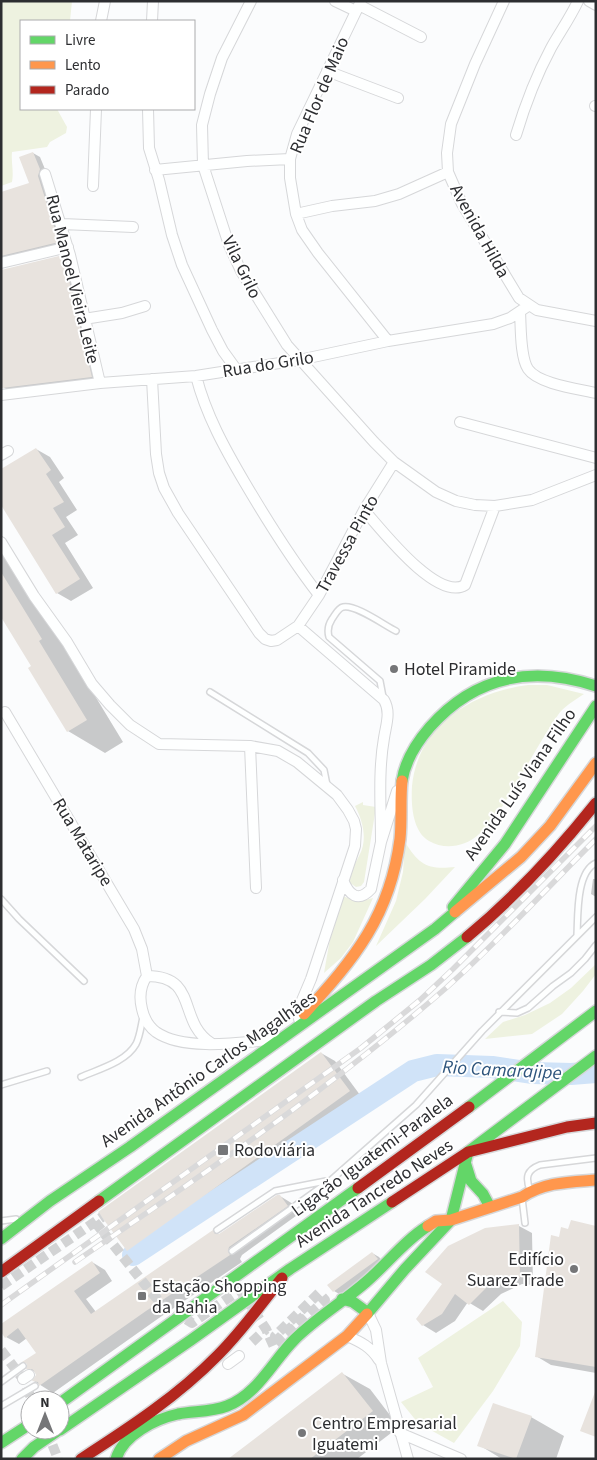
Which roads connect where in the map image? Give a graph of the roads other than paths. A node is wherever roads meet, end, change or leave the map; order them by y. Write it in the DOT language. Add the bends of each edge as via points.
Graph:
graph roads {
  1 [pos="106,1"];
  2 [pos="153,1"];
  3 [pos="250,1"];
  4 [pos="334,1"];
  5 [pos="504,1"];
  6 [pos="578,1"];
  7 [pos="589,1"];
  8 [pos="596,5"];
  9 [pos="359,6"];
  10 [pos="101,20"];
  11 [pos="152,20"];
  12 [pos="421,37"];
  13 [pos="327,71"];
  14 [pos="398,98"];
  15 [pos="96,110"];
  16 [pos="148,110"];
  17 [pos="516,135"];
  18 [pos="290,159"];
  19 [pos="203,165"];
  20 [pos="155,170"];
  21 [pos="448,172"];
  22 [pos="45,174"];
  23 [pos="93,186"];
  24 [pos="296,214"];
  25 [pos="62,224"];
  26 [pos="133,227"];
  27 [pos="68,247"];
  28 [pos="1,263"];
  29 [pos="145,306"];
  30 [pos="524,309"];
  31 [pos="84,319"];
  32 [pos="596,321"];
  33 [pos="388,341"];
  34 [pos="299,360"];
  35 [pos="236,369"];
  36 [pos="196,376"];
  37 [pos="152,379"];
  38 [pos="100,383"];
  39 [pos="596,393"];
  40 [pos="1,395"];
  41 [pos="460,422"];
  42 [pos="596,458"];
  43 [pos="394,462"];
  44 [pos="596,475"];
  45 [pos="495,506"];
  46 [pos="364,510"];
  47 [pos="1,542"];
  48 [pos="318,595"];
  49 [pos="298,626"];
  50 [pos="396,632"];
  51 [pos="596,686"];
  52 [pos="210,692"];
  53 [pos="384,700"];
  54 [pos="596,706"];
  55 [pos="5,712"];
  56 [pos="250,746"];
  57 [pos="381,763"];
  58 [pos="596,763"];
  59 [pos="405,771"];
  60 [pos="328,788"];
  61 [pos="596,803"];
  62 [pos="389,815"];
  63 [pos="381,842"];
  64 [pos="398,855"];
  65 [pos="596,863"];
  66 [pos="343,880"];
  67 [pos="256,888"];
  68 [pos="1,899"];
  69 [pos="596,917"];
  70 [pos="435,929"];
  71 [pos="577,935"];
  72 [pos="596,944"];
  73 [pos="148,976"];
  74 [pos="84,981"];
  75 [pos="595,1010"];
  76 [pos="499,1012"];
  77 [pos="143,1014"];
  78 [pos="299,1020"];
  79 [pos="282,1039"];
  80 [pos="211,1043"];
  81 [pos="596,1056"];
  82 [pos="47,1071"];
  83 [pos="82,1077"];
  84 [pos="1,1085"];
  85 [pos="596,1123"];
  86 [pos="468,1152"];
  87 [pos="596,1158"];
  88 [pos="466,1165"];
  89 [pos="331,1180"];
  90 [pos="596,1180"];
  91 [pos="526,1194"];
  92 [pos="490,1207"];
  93 [pos="31,1216"];
  94 [pos="451,1220"];
  95 [pos="1,1221"];
  96 [pos="525,1223"];
  97 [pos="217,1230"];
  98 [pos="1,1239"];
  99 [pos="232,1251"];
  100 [pos="290,1269"];
  101 [pos="1,1272"];
  102 [pos="342,1299"];
  103 [pos="368,1313"];
  104 [pos="347,1336"];
  105 [pos="239,1356"];
  106 [pos="381,1363"];
  107 [pos="228,1364"];
  108 [pos="23,1366"];
  109 [pos="1,1382"];
  110 [pos="36,1386"];
  111 [pos="70,1396"];
  112 [pos="1,1406"];
  113 [pos="70,1423"];
  114 [pos="20,1430"];
  115 [pos="400,1433"];
  116 [pos="45,1440"];
  117 [pos="1,1442"];
  118 [pos="22,1459"];
  119 [pos="82,1459"];
  120 [pos="116,1459"];
  121 [pos="159,1459"];
  122 [pos="408,1459"];
  123 [pos="460,1459"];
  1 -- 10 [label="street"];
  2 -- 11 [label="street"];
  3 -- 19 [label="street, Vila Grilo" via="222,58 210,94 202,125"];
  4 -- 9 [label="street"];
  5 -- 21 [label="street, Avenida Hilda" via="452,124 447,153"];
  6 -- 17 [label="street" via="526,101"];
  7 -- 8 [label="street"];
  9 -- 12 [label="street"];
  9 -- 13 [label="street, Rua Flor de Maio"];
  13 -- 14 [label="street"];
  13 -- 18 [label="street, Rua Flor de Maio" via="297,134"];
  15 -- 23 [label="street"];
  16 -- 20 [label="street" via="149,148"];
  18 -- 19 [label="street"];
  18 -- 24 [label="street, Rua Flor de Maio"];
  19 -- 20 [label="street"];
  19 -- 34 [label="street, Vila Grilo" via="229,245 241,271 270,321"];
  20 -- 35 [label="street" via="182,265 212,330"];
  21 -- 24 [label="street" via="375,201"];
  21 -- 30 [label="street, Avenida Hilda" via="462,204"];
  22 -- 25 [label="street, Rua Manoel Vieira Leite"];
  24 -- 33 [label="street, Rua Flor de Maio" via="302,230 318,253"];
  25 -- 26 [label="street"];
  25 -- 27 [label="street, Rua Manoel Vieira Leite"];
  27 -- 28 [label="street"];
  27 -- 31 [label="street, Rua Manoel Vieira Leite"];
  29 -- 31 [label="street"];
  30 -- 32 [label="street"];
  30 -- 33 [label="street, Rua do Grilo" via="492,324"];
  30 -- 39 [label="street" via="525,362 528,369 544,381"];
  31 -- 38 [label="street, Rua Manoel Vieira Leite"];
  33 -- 34 [label="street, Rua do Grilo"];
  34 -- 35 [label="street, Rua do Grilo"];
  34 -- 43 [label="street, Vila Grilo"];
  35 -- 36 [label="street, Rua do Grilo"];
  36 -- 37 [label="street, Rua do Grilo"];
  36 -- 48 [label="street" via="224,448 289,556"];
  37 -- 38 [label="street, Rua do Grilo"];
  37 -- 49 [label="street, Travessa Pinto" via="159,473 178,513 264,639 278,640"];
  38 -- 40 [label="street, Rua do Grilo"];
  41 -- 42 [label="street"];
  43 -- 45 [label="street, Vila Grilo" via="436,492 456,501"];
  43 -- 46 [label="street, Travessa Pinto"];
  44 -- 45 [label="street, Vila Grilo" via="532,500"];
  45 -- 46 [label="street" via="465,585 454,588 425,574"];
  46 -- 48 [label="street, Travessa Pinto"];
  47 -- 56 [label="street" via="92,684 130,725 159,744"];
  48 -- 49 [label="street, Travessa Pinto"];
  49 -- 53 [label="street"];
  50 -- 53 [label="lane" via="353,608 344,607 329,623 327,631 329,637 380,681"];
  51 -- 59 [label="main road" via="553,675 526,675 478,688 456,702 428,729 418,742"];
  52 -- 60 [label="lane" via="308,753 324,770"];
  53 -- 57 [label="street" via="388,719"];
  54 -- 70 [label="main road, Avenida Luís Viana Filho" via="505,844"];
  55 -- 73 [label="street, Rua Mataripe" via="134,929"];
  56 -- 60 [label="street" via="278,751"];
  56 -- 67 [label="street"];
  57 -- 59 [label="street" via="392,777"];
  57 -- 62 [label="street"];
  57 -- 63 [label="street"];
  58 -- 70 [label="main road" via="550,826 521,857"];
  59 -- 62 [label="street"];
  59 -- 64 [label="main road"];
  60 -- 66 [label="street" via="348,810 356,829 355,846"];
  61 -- 101 [label="main road" via="513,897 438,960 376,1001"];
  62 -- 63 [label="street"];
  62 -- 64 [label="street"];
  63 -- 66 [label="street" via="374,881 366,895 352,895"];
  64 -- 78 [label="main road" via="376,922 346,967"];
  65 -- 71 [label="lane" via="586,873 581,886"];
  66 -- 78 [label="street" via="300,1005"];
  68 -- 74 [label="lane"];
  69 -- 71 [label="lane"];
  70 -- 79 [label="main road, Avenida Antônio Carlos Magalhães"];
  71 -- 76 [label="lane"];
  72 -- 76 [label="lane" via="585,959 528,1008 517,1013"];
  73 -- 77 [label="street" via="140,992"];
  73 -- 80 [label="street" via="160,976 178,986 196,1029"];
  75 -- 111 [label="main road, Ligação Iguatemi-Paralela" via="282,1244"];
  76 -- 89 [label="lane" via="416,1105"];
  77 -- 80 [label="street" via="155,1031 164,1036 192,1043"];
  77 -- 83 [label="lane" via="136,1044 128,1054"];
  78 -- 79 [label="main road"];
  79 -- 80 [label="street"];
  79 -- 93 [label="main road, Avenida Antônio Carlos Magalhães"];
  81 -- 86 [label="main road"];
  82 -- 84 [label="lane"];
  85 -- 86 [label="main road, Avenida Tancredo Neves" via="567,1127"];
  86 -- 88 [label="main road"];
  86 -- 100 [label="main road, Avenida Tancredo Neves"];
  87 -- 91 [label="lane" via="532,1168 528,1172"];
  88 -- 92 [label="main road" via="471,1181"];
  88 -- 94 [label="main road"];
  89 -- 97 [label="lane" via="275,1191"];
  89 -- 99 [label="lane"];
  90 -- 91 [label="main road" via="566,1182"];
  91 -- 92 [label="main road"];
  91 -- 96 [label="lane"];
  92 -- 94 [label="main road"];
  93 -- 95 [label="lane"];
  93 -- 98 [label="main road, Avenida Antônio Carlos Magalhães"];
  94 -- 102 [label="main road" via="436,1221 415,1234 365,1283"];
  94 -- 103 [label="main road"];
  100 -- 113 [label="main road, Avenida Tancredo Neves"];
  100 -- 119 [label="main road, Avenida Tancredo Neves" via="219,1354 182,1388"];
  102 -- 103 [label="main road" via="353,1302"];
  102 -- 120 [label="main road" via="295,1338 248,1392 235,1402 218,1409 161,1419 120,1446"];
  103 -- 104 [label="main road"];
  103 -- 106 [label="street" via="376,1330"];
  104 -- 106 [label="street" via="367,1346"];
  104 -- 121 [label="main road" via="243,1415 186,1441"];
  105 -- 107 [label="street"];
  106 -- 115 [label="street"];
  108 -- 109 [label="lane"];
  110 -- 112 [label="lane"];
  114 -- 117 [label="main road"];
  115 -- 122 [label="street"];
  115 -- 123 [label="street"];
  116 -- 118 [label="main road, Avenida Tancredo Neves"];
}
